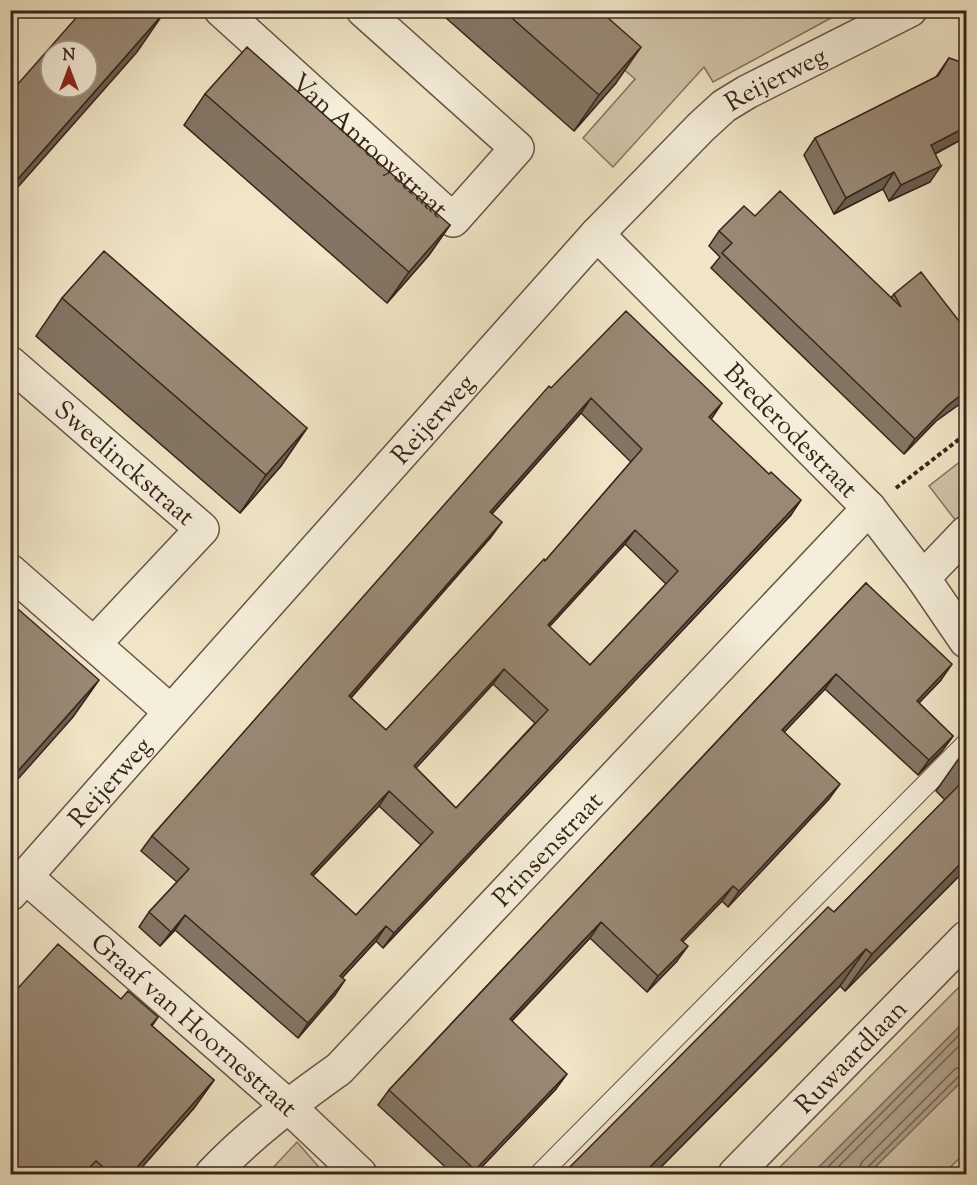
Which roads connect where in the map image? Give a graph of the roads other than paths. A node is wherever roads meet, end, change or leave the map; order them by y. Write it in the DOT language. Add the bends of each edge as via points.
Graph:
graph roads {
  1 [pos="221,10"];
  2 [pos="363,10"];
  3 [pos="910,10"];
  4 [pos="597,234"];
  5 [pos="10,363"];
  6 [pos="869,508"];
  7 [pos="966,533"];
  8 [pos="10,571"];
  9 [pos="923,578"];
  10 [pos="966,641"];
  11 [pos="94,644"];
  12 [pos="171,712"];
  13 [pos="966,744"];
  14 [pos="18,886"];
  15 [pos="966,938"];
  16 [pos="288,1106"];
  17 [pos="212,1174"];
  18 [pos="360,1174"];
  19 [pos="540,1174"];
  20 [pos="735,1174"];
  1 -- 2 [label="street, Van Anrooystraat" via="453,220 517,148"];
  3 -- 4 [label="street, Reijerweg" via="724,106"];
  4 -- 6 [label="street, Brederodestraat"];
  4 -- 12 [label="street, Reijerweg"];
  5 -- 11 [label="street, Sweelinckstraat" via="202,529"];
  6 -- 9 [label="street, Brederodestraat"];
  6 -- 16 [label="street, Prinsenstraat" via="339,1069"];
  7 -- 9 [label="street"];
  8 -- 11 [label="street"];
  9 -- 10 [label="street, Brederodestraat"];
  11 -- 12 [label="street"];
  12 -- 14 [label="street, Reijerweg"];
  13 -- 19 [label="lane"];
  14 -- 16 [label="street, Graaf van Hoornestraat"];
  15 -- 20 [label="street, Ruwaardlaan"];
  16 -- 17 [label="street, Prinsenstraat"];
  16 -- 18 [label="street, Graaf van Hoornestraat"];
}
